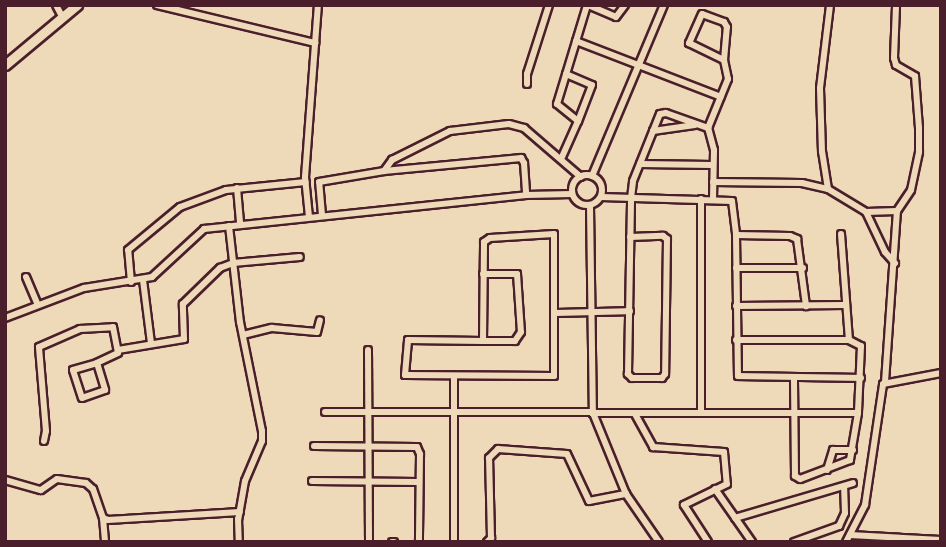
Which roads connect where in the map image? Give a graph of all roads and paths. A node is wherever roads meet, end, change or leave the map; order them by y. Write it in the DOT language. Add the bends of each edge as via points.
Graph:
graph roads {
  1 [pos="56,5"];
  2 [pos="77,5"];
  3 [pos="157,5"];
  4 [pos="318,5"];
  5 [pos="549,5"];
  6 [pos="587,5"];
  7 [pos="625,5"];
  8 [pos="664,5"];
  9 [pos="830,5"];
  10 [pos="896,5"];
  11 [pos="63,18"];
  12 [pos="576,41"];
  13 [pos="315,43"];
  14 [pos="724,60"];
  15 [pos="638,63"];
  16 [pos="5,65"];
  17 [pos="566,74"];
  18 [pos="527,84"];
  19 [pos="721,97"];
  20 [pos="578,121"];
  21 [pos="697,125"];
  22 [pos="708,128"];
  23 [pos="653,131"];
  24 [pos="562,158"];
  25 [pos="640,164"];
  26 [pos="712,165"];
  27 [pos="384,171"];
  28 [pos="592,176"];
  29 [pos="306,177"];
  30 [pos="581,177"];
  31 [pos="713,182"];
  32 [pos="237,188"];
  33 [pos="828,189"];
  34 [pos="572,194"];
  35 [pos="526,195"];
  36 [pos="601,197"];
  37 [pos="631,198"];
  38 [pos="701,199"];
  39 [pos="713,200"];
  40 [pos="590,205"];
  41 [pos="897,211"];
  42 [pos="866,212"];
  43 [pos="315,216"];
  44 [pos="240,224"];
  45 [pos="229,226"];
  46 [pos="841,234"];
  47 [pos="736,235"];
  48 [pos="630,237"];
  49 [pos="300,257"];
  50 [pos="233,263"];
  51 [pos="895,263"];
  52 [pos="736,268"];
  53 [pos="803,268"];
  54 [pos="483,274"];
  55 [pos="26,277"];
  56 [pos="143,280"];
  57 [pos="131,282"];
  58 [pos="845,304"];
  59 [pos="38,305"];
  60 [pos="736,306"];
  61 [pos="806,306"];
  62 [pos="593,311"];
  63 [pos="630,311"];
  64 [pos="556,313"];
  65 [pos="5,318"];
  66 [pos="320,320"];
  67 [pos="243,335"];
  68 [pos="737,340"];
  69 [pos="849,340"];
  70 [pos="484,341"];
  71 [pos="151,343"];
  72 [pos="118,350"];
  73 [pos="368,350"];
  74 [pos="97,363"];
  75 [pos="941,373"];
  76 [pos="454,377"];
  77 [pos="861,378"];
  78 [pos="794,379"];
  79 [pos="885,382"];
  80 [pos="368,410"];
  81 [pos="325,412"];
  82 [pos="701,412"];
  83 [pos="453,413"];
  84 [pos="593,413"];
  85 [pos="793,413"];
  86 [pos="858,413"];
  87 [pos="635,414"];
  88 [pos="44,442"];
  89 [pos="314,446"];
  90 [pos="369,446"];
  91 [pos="853,450"];
  92 [pos="827,470"];
  93 [pos="5,480"];
  94 [pos="312,481"];
  95 [pos="367,481"];
  96 [pos="418,482"];
  97 [pos="853,483"];
  98 [pos="844,487"];
  99 [pos="715,489"];
  100 [pos="626,494"];
  101 [pos="240,512"];
  102 [pos="103,518"];
  103 [pos="735,518"];
  104 [pos="831,530"];
  105 [pos="848,538"];
  106 [pos="911,540"];
  107 [pos="941,540"];
  108 [pos="105,542"];
  109 [pos="239,542"];
  110 [pos="369,542"];
  111 [pos="419,542"];
  112 [pos="454,542"];
  113 [pos="487,542"];
  114 [pos="659,542"];
  115 [pos="708,542"];
  116 [pos="752,542"];
  117 [pos="794,542"];
  118 [pos="820,542"];
  1 -- 11 [label="street"];
  2 -- 11 [label="main road"];
  3 -- 13 [label="street"];
  4 -- 13 [label="street"];
  5 -- 18 [label="street"];
  6 -- 7 [label="street" via="616,17"];
  6 -- 12 [label="street"];
  8 -- 15 [label="street"];
  9 -- 33 [label="street" via="820,88 821,152"];
  10 -- 41 [label="street" via="894,58 896,65 915,76 919,128 911,190"];
  11 -- 16 [label="main road"];
  12 -- 15 [label="street"];
  12 -- 17 [label="street"];
  13 -- 29 [label="street"];
  14 -- 14 [label="street" via="690,45 702,14 727,27"];
  14 -- 19 [label="street" via="728,79"];
  15 -- 19 [label="street"];
  15 -- 28 [label="street"];
  17 -- 20 [label="street" via="557,104"];
  17 -- 20 [label="street" via="592,85"];
  19 -- 22 [label="street"];
  20 -- 24 [label="street"];
  21 -- 22 [label="street"];
  21 -- 23 [label="street"];
  21 -- 23 [label="street" via="663,113"];
  22 -- 26 [label="street" via="714,147"];
  23 -- 25 [label="street"];
  24 -- 27 [label="street" via="524,128 511,124 450,131 392,160"];
  24 -- 30 [label="street"];
  25 -- 26 [label="street"];
  25 -- 37 [label="street"];
  26 -- 31 [label="street"];
  27 -- 35 [label="street" via="521,158"];
  27 -- 43 [label="street" via="319,182"];
  28 -- 30 [label="street"];
  28 -- 36 [label="street" via="599,181"];
  29 -- 32 [label="street"];
  29 -- 43 [label="street"];
  30 -- 34 [label="street"];
  31 -- 33 [label="street" via="802,183"];
  31 -- 39 [label="street"];
  32 -- 44 [label="street"];
  32 -- 57 [label="street" via="190,202 161,220 128,250"];
  33 -- 42 [label="street"];
  34 -- 35 [label="street"];
  34 -- 40 [label="street" via="579,204"];
  35 -- 43 [label="street"];
  36 -- 37 [label="street"];
  36 -- 40 [label="street"];
  37 -- 38 [label="street"];
  37 -- 48 [label="street"];
  38 -- 39 [label="street"];
  38 -- 82 [label="street"];
  39 -- 47 [label="street" via="732,201"];
  40 -- 62 [label="street"];
  41 -- 42 [label="street"];
  41 -- 51 [label="street"];
  42 -- 51 [label="street"];
  43 -- 44 [label="street"];
  44 -- 45 [label="street"];
  45 -- 50 [label="street"];
  45 -- 56 [label="street" via="202,230"];
  46 -- 58 [label="street"];
  47 -- 52 [label="street"];
  47 -- 53 [label="street" via="794,237"];
  48 -- 63 [label="street"];
  48 -- 63 [label="street" via="667,239 662,379 628,374"];
  49 -- 50 [label="street"];
  50 -- 67 [label="street"];
  50 -- 71 [label="street" via="220,268 183,304 184,339"];
  51 -- 79 [label="street"];
  52 -- 53 [label="street"];
  52 -- 60 [label="street"];
  53 -- 61 [label="street"];
  54 -- 64 [label="street" via="486,239 554,234"];
  54 -- 70 [label="street"];
  54 -- 70 [label="street" via="517,274 521,332 515,341"];
  55 -- 59 [label="street"];
  56 -- 57 [label="street"];
  56 -- 71 [label="street"];
  57 -- 59 [label="street" via="84,288"];
  58 -- 61 [label="street"];
  58 -- 69 [label="street"];
  59 -- 65 [label="street"];
  60 -- 61 [label="street"];
  60 -- 68 [label="street"];
  62 -- 63 [label="street"];
  62 -- 64 [label="street"];
  62 -- 84 [label="street"];
  64 -- 76 [label="street" via="554,376"];
  66 -- 67 [label="street" via="317,332 272,328"];
  67 -- 101 [label="street" via="262,441 245,481"];
  68 -- 69 [label="street"];
  68 -- 78 [label="street" via="736,372 740,378"];
  69 -- 77 [label="street" via="862,349"];
  70 -- 76 [label="street" via="408,340 405,374"];
  71 -- 72 [label="street"];
  72 -- 74 [label="street"];
  72 -- 88 [label="street" via="113,327 89,327 41,345"];
  73 -- 80 [label="street"];
  74 -- 74 [label="street" via="105,390 82,398 73,371"];
  75 -- 79 [label="street"];
  76 -- 83 [label="street"];
  77 -- 78 [label="street"];
  77 -- 86 [label="street"];
  78 -- 85 [label="street"];
  79 -- 105 [label="street" via="865,505"];
  80 -- 81 [label="street"];
  80 -- 83 [label="street"];
  80 -- 90 [label="street"];
  82 -- 85 [label="street"];
  82 -- 87 [label="street"];
  83 -- 84 [label="street"];
  83 -- 112 [label="street"];
  84 -- 87 [label="street"];
  84 -- 100 [label="street"];
  85 -- 86 [label="street"];
  85 -- 92 [label="street" via="796,477"];
  86 -- 91 [label="street"];
  87 -- 99 [label="street" via="653,447 724,450 729,482"];
  89 -- 90 [label="street"];
  90 -- 95 [label="street"];
  90 -- 96 [label="street" via="417,447"];
  91 -- 92 [label="street" via="849,462"];
  91 -- 92 [label="street" via="834,450"];
  93 -- 102 [label="street" via="41,490 57,479 86,483 93,489"];
  94 -- 95 [label="street"];
  95 -- 96 [label="street"];
  95 -- 110 [label="street"];
  96 -- 111 [label="street"];
  97 -- 98 [label="street"];
  98 -- 103 [label="street"];
  98 -- 104 [label="street" via="845,513 839,526"];
  99 -- 103 [label="street"];
  99 -- 115 [label="street" via="684,505"];
  100 -- 113 [label="street" via="589,501 567,454 498,449 489,458 491,538"];
  100 -- 114 [label="street"];
  101 -- 102 [label="street"];
  101 -- 109 [label="street"];
  102 -- 108 [label="street"];
  103 -- 116 [label="street"];
  104 -- 117 [label="street"];
  104 -- 118 [label="street"];
  105 -- 106 [label="street"];
  106 -- 107 [label="street"];
}
